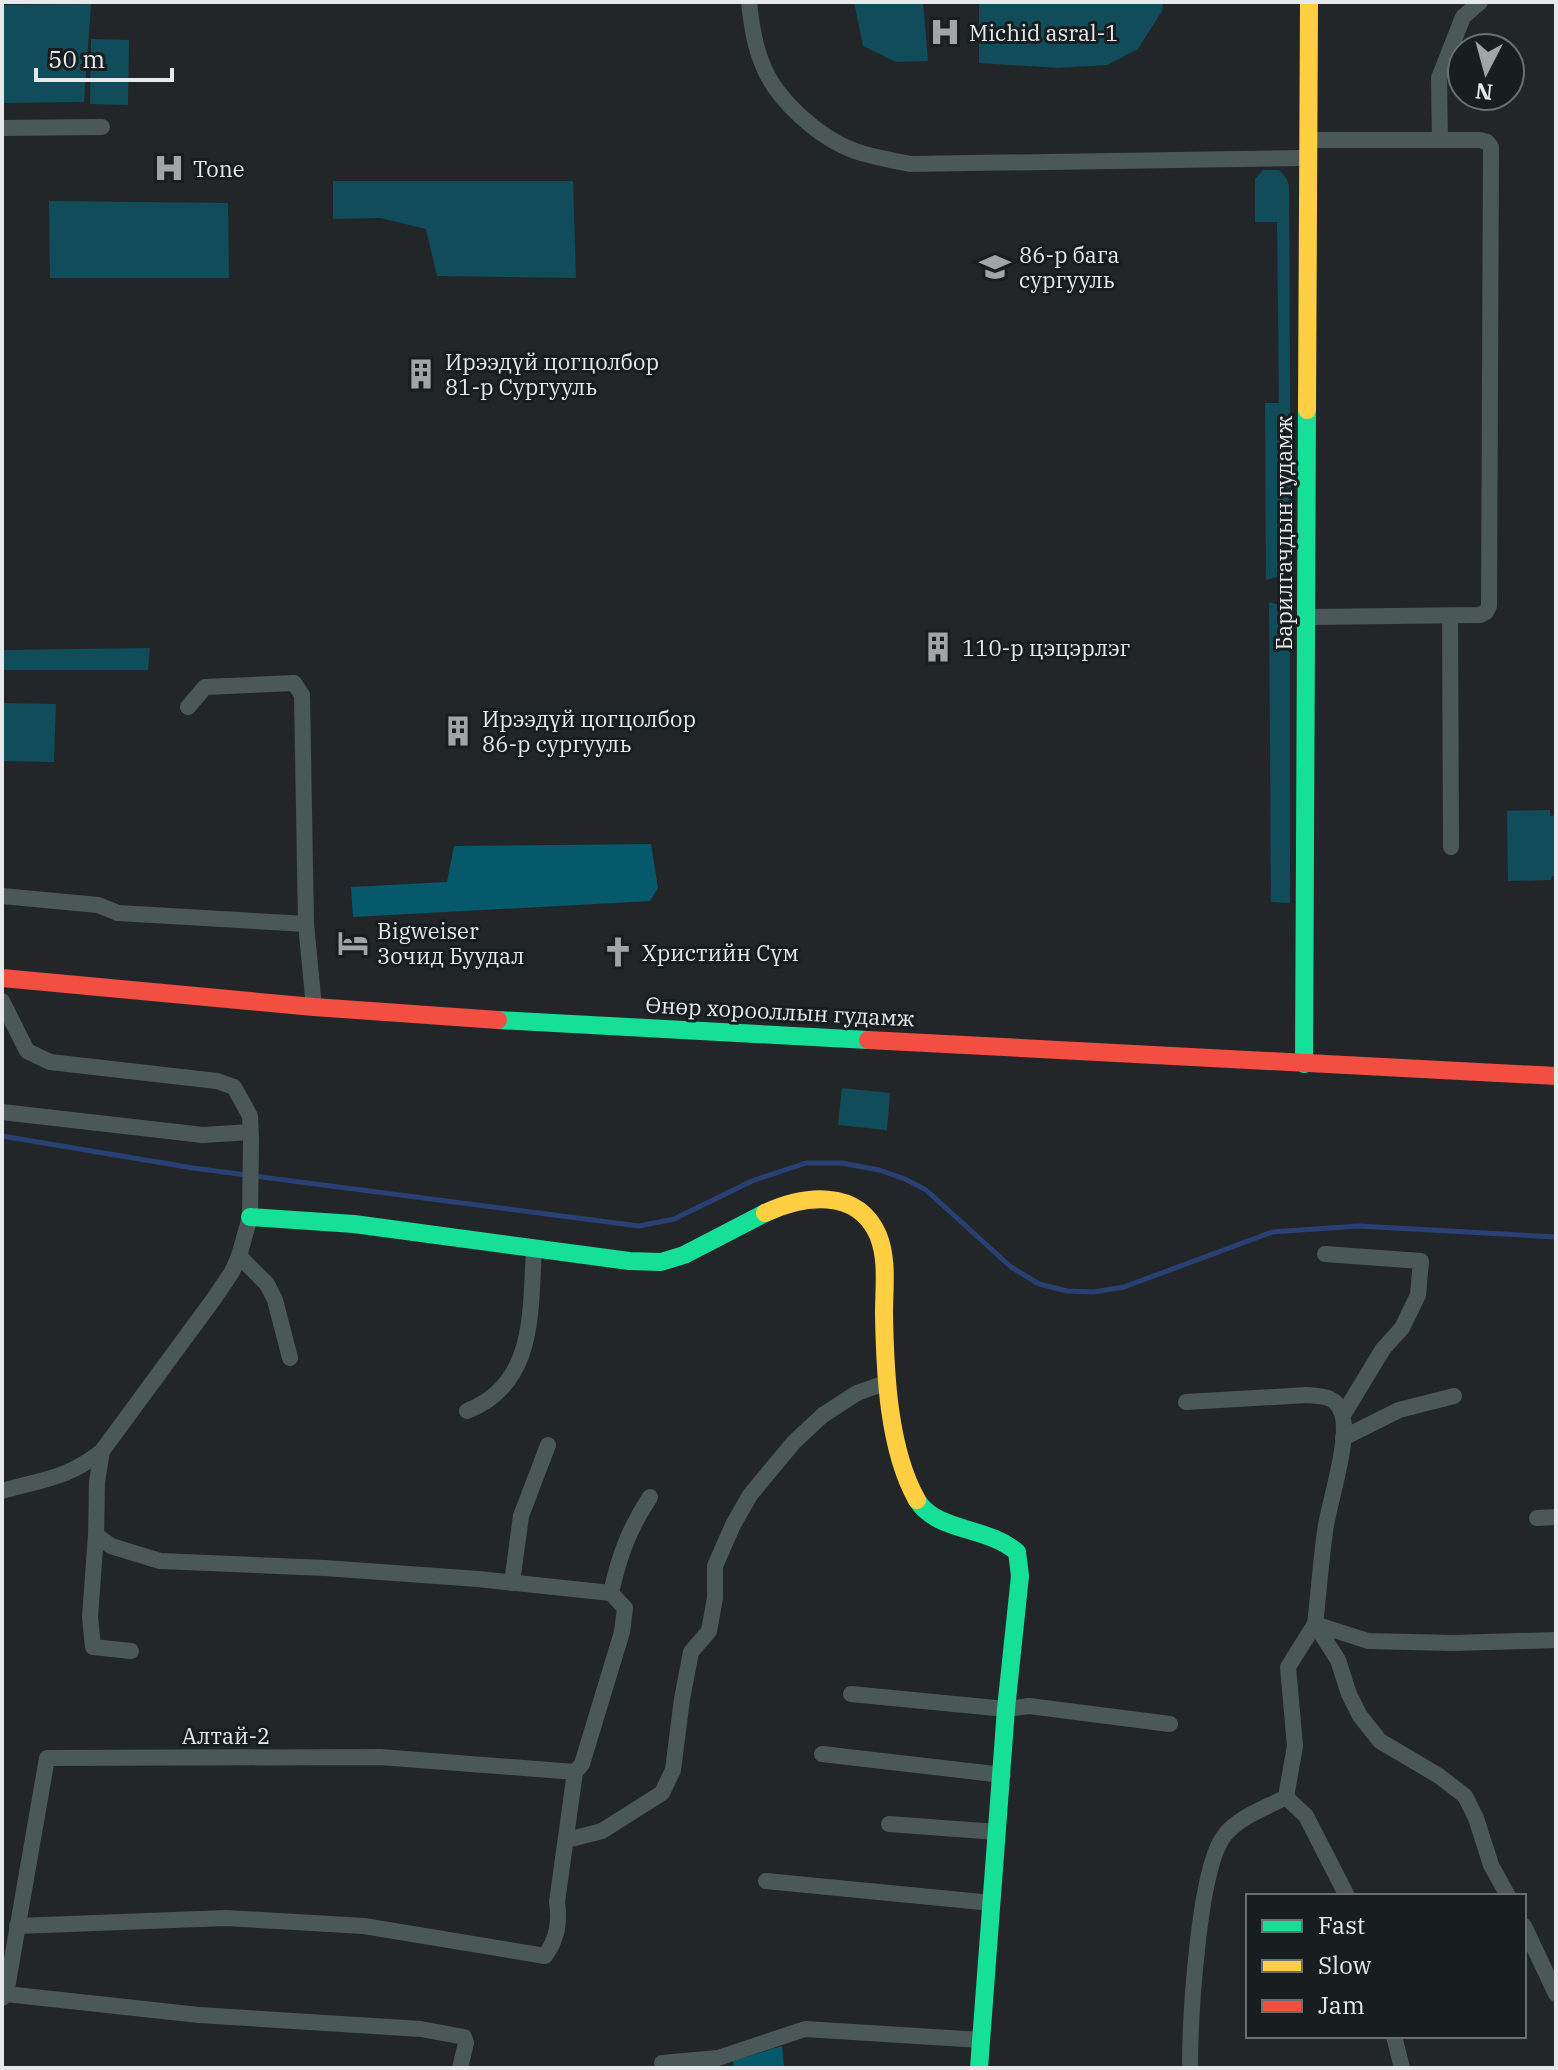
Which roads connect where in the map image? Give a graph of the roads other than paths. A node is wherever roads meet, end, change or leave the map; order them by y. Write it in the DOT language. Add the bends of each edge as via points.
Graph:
graph roads {
  1 [pos="749,2"];
  2 [pos="1309,2"];
  3 [pos="1480,2"];
  4 [pos="102,127"];
  5 [pos="2,128"];
  6 [pos="1440,140"];
  7 [pos="1308,149"];
  8 [pos="1450,616"];
  9 [pos="1307,617"];
  10 [pos="188,707"];
  11 [pos="1451,847"];
  12 [pos="2,896"];
  13 [pos="306,924"];
  14 [pos="2,978"];
  15 [pos="2,1001"];
  16 [pos="314,1007"];
  17 [pos="1304,1064"];
  18 [pos="1556,1076"];
  19 [pos="2,1112"];
  20 [pos="251,1136"];
  21 [pos="250,1217"];
  22 [pos="534,1249"];
  23 [pos="1325,1254"];
  24 [pos="239,1256"];
  25 [pos="290,1358"];
  26 [pos="888,1382"];
  27 [pos="1454,1396"];
  28 [pos="1186,1402"];
  29 [pos="467,1411"];
  30 [pos="1343,1415"];
  31 [pos="1343,1438"];
  32 [pos="548,1445"];
  33 [pos="102,1451"];
  34 [pos="2,1491"];
  35 [pos="650,1497"];
  36 [pos="1556,1517"];
  37 [pos="1537,1518"];
  38 [pos="96,1535"];
  39 [pos="512,1583"];
  40 [pos="611,1593"];
  41 [pos="1315,1624"];
  42 [pos="1556,1640"];
  43 [pos="131,1651"];
  44 [pos="851,1694"];
  45 [pos="1006,1709"];
  46 [pos="1170,1724"];
  47 [pos="822,1754"];
  48 [pos="575,1772"];
  49 [pos="1003,1775"];
  50 [pos="1286,1797"];
  51 [pos="889,1824"];
  52 [pos="997,1832"];
  53 [pos="567,1840"];
  54 [pos="766,1881"];
  55 [pos="1346,1894"];
  56 [pos="1507,1894"];
  57 [pos="992,1903"];
  58 [pos="17,1926"];
  59 [pos="1526,1928"];
  60 [pos="1549,1956"];
  61 [pos="1556,1994"];
  62 [pos="4,1996"];
  63 [pos="1394,2038"];
  64 [pos="981,2040"];
  65 [pos="662,2063"];
  66 [pos="460,2068"];
  67 [pos="979,2068"];
  68 [pos="1190,2068"];
  69 [pos="1402,2068"];
  1 -- 7 [label="street" via="762,65 788,104 818,131 855,151 910,164"];
  2 -- 7 [label="street, Барилгачдын гудамж"];
  3 -- 6 [label="street" via="1463,17 1439,78"];
  4 -- 5 [label="street"];
  6 -- 7 [label="street"];
  6 -- 8 [label="street" via="1480,140 1491,147 1489,606 1480,615"];
  7 -- 9 [label="street, Барилгачдын гудамж"];
  8 -- 9 [label="street"];
  8 -- 11 [label="street"];
  9 -- 17 [label="street, Барилгачдын гудамж"];
  10 -- 13 [label="street" via="205,687 294,683 302,695"];
  12 -- 13 [label="street" via="98,905 118,913"];
  13 -- 16 [label="street"];
  14 -- 16 [label="street, Өнөр хорооллын гудамж"];
  15 -- 20 [label="street" via="27,1051 50,1062 234,1087 246,1104"];
  16 -- 17 [label="street, Өнөр хорооллын гудамж"];
  17 -- 18 [label="street, Өнөр хорооллын гудамж"];
  19 -- 20 [label="street"];
  20 -- 21 [label="street"];
  21 -- 22 [label="street" via="354,1224"];
  21 -- 24 [label="street"];
  22 -- 26 [label="street" via="664,1262 780,1207 815,1198 850,1205 874,1226 883,1254"];
  22 -- 29 [label="street" via="521,1359 513,1377 484,1404"];
  23 -- 30 [label="street" via="1421,1261 1418,1295 1402,1328"];
  24 -- 25 [label="street" via="267,1284"];
  24 -- 33 [label="street" via="213,1300"];
  26 -- 45 [label="street" via="902,1465 920,1505 937,1519 1001,1539 1017,1552 1020,1576"];
  26 -- 53 [label="street" via="857,1393 794,1442 750,1495 733,1525 715,1566 709,1631 691,1652 673,1770 662,1793 602,1831"];
  27 -- 31 [label="street" via="1399,1410"];
  28 -- 30 [label="street" via="1307,1395 1334,1400"];
  30 -- 31 [label="street"];
  31 -- 41 [label="street"];
  32 -- 39 [label="street" via="521,1516"];
  33 -- 34 [label="street" via="81,1468"];
  33 -- 38 [label="street"];
  35 -- 40 [label="street" via="619,1556"];
  36 -- 37 [label="street"];
  38 -- 39 [label="street" via="111,1546 160,1561"];
  38 -- 43 [label="street" via="93,1647"];
  39 -- 40 [label="street"];
  40 -- 48 [label="street" via="625,1608 622,1632 582,1764"];
  41 -- 42 [label="street" via="1368,1641"];
  41 -- 50 [label="street" via="1288,1667 1295,1746"];
  41 -- 56 [label="street" via="1338,1660 1360,1716 1380,1741 1465,1796"];
  44 -- 45 [label="street"];
  45 -- 46 [label="street" via="1029,1706"];
  45 -- 49 [label="street"];
  47 -- 49 [label="street"];
  48 -- 53 [label="street"];
  48 -- 58 [label="street, Алтай-2" via="380,1757 47,1758"];
  49 -- 52 [label="street"];
  50 -- 55 [label="street" via="1306,1816"];
  50 -- 68 [label="street" via="1237,1822 1222,1838 1207,1879"];
  51 -- 52 [label="street"];
  52 -- 57 [label="street"];
  53 -- 58 [label="street" via="559,1919 545,1956 364,1926 226,1918"];
  54 -- 57 [label="street"];
  57 -- 64 [label="street"];
  58 -- 62 [label="street, Алтай-2"];
  59 -- 60 [label="street"];
  60 -- 61 [label="street"];
  62 -- 66 [label="street, Алтай-2" via="421,2029 464,2037"];
  63 -- 69 [label="street"];
  64 -- 65 [label="street" via="805,2029 718,2058"];
  64 -- 67 [label="street"];
}
